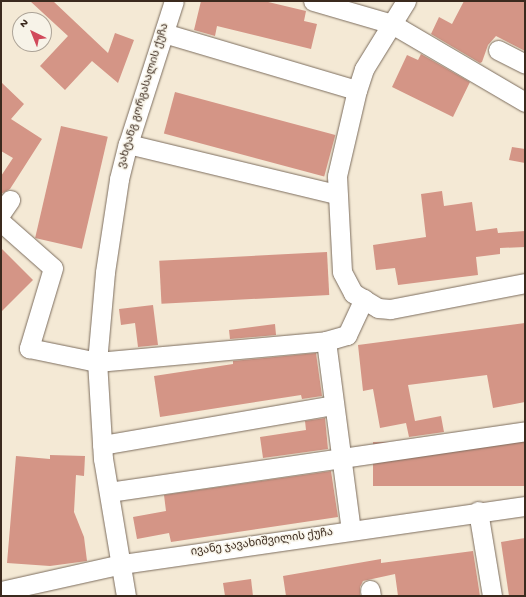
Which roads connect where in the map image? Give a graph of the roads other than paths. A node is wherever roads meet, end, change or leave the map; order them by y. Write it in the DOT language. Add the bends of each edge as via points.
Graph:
graph roads {
  1 [pos="174,1"];
  2 [pos="313,1"];
  3 [pos="406,1"];
  4 [pos="392,24"];
  5 [pos="164,33"];
  6 [pos="498,50"];
  7 [pos="525,64"];
  8 [pos="357,90"];
  9 [pos="525,102"];
  10 [pos="128,144"];
  11 [pos="338,194"];
  12 [pos="1,222"];
  13 [pos="525,283"];
  14 [pos="364,299"];
  15 [pos="326,341"];
  16 [pos="97,362"];
  17 [pos="334,405"];
  18 [pos="525,431"];
  19 [pos="102,445"];
  20 [pos="341,457"];
  21 [pos="109,492"];
  22 [pos="525,506"];
  23 [pos="478,511"];
  24 [pos="351,530"];
  25 [pos="122,564"];
  26 [pos="1,591"];
  27 [pos="126,596"];
  28 [pos="492,596"];
  1 -- 5 [label="street, ვახტანგ გორგასალის ქუჩა"];
  2 -- 4 [label="street"];
  3 -- 4 [label="street"];
  4 -- 8 [label="street" via="364,70"];
  4 -- 9 [label="street"];
  5 -- 8 [label="street"];
  5 -- 10 [label="street, ვახტანგ გორგასალის ქუჩა"];
  6 -- 7 [label="street"];
  8 -- 11 [label="street" via="337,176"];
  10 -- 11 [label="street"];
  10 -- 16 [label="street, ვახტანგ გორგასალის ქუჩა" via="119,179 105,272"];
  11 -- 14 [label="street" via="342,272 353,293"];
  12 -- 16 [label="street" via="53,268 30,348"];
  13 -- 14 [label="street" via="390,309 378,308"];
  14 -- 15 [label="street" via="347,335"];
  15 -- 16 [label="street"];
  15 -- 17 [label="street"];
  16 -- 19 [label="street, ვახტანგ გორგასალის ქუჩა"];
  17 -- 19 [label="street"];
  17 -- 20 [label="street"];
  18 -- 20 [label="street"];
  19 -- 21 [label="street, ვახტანგ გორგასალის ქუჩა"];
  20 -- 21 [label="street"];
  20 -- 24 [label="street"];
  21 -- 25 [label="street, ვახტანგ გორგასალის ქუჩა"];
  22 -- 23 [label="street, ივანე ჯავახიშვილის ქუჩა"];
  23 -- 24 [label="street, ივანე ჯავახიშვილის ქუჩა"];
  23 -- 28 [label="street"];
  24 -- 25 [label="street, ივანე ჯავახიშვილის ქუჩა"];
  25 -- 26 [label="street, ივანე ჯავახიშვილის ქუჩა"];
  25 -- 27 [label="street, ვახტანგ გორგასალის ქუჩა"];
}
